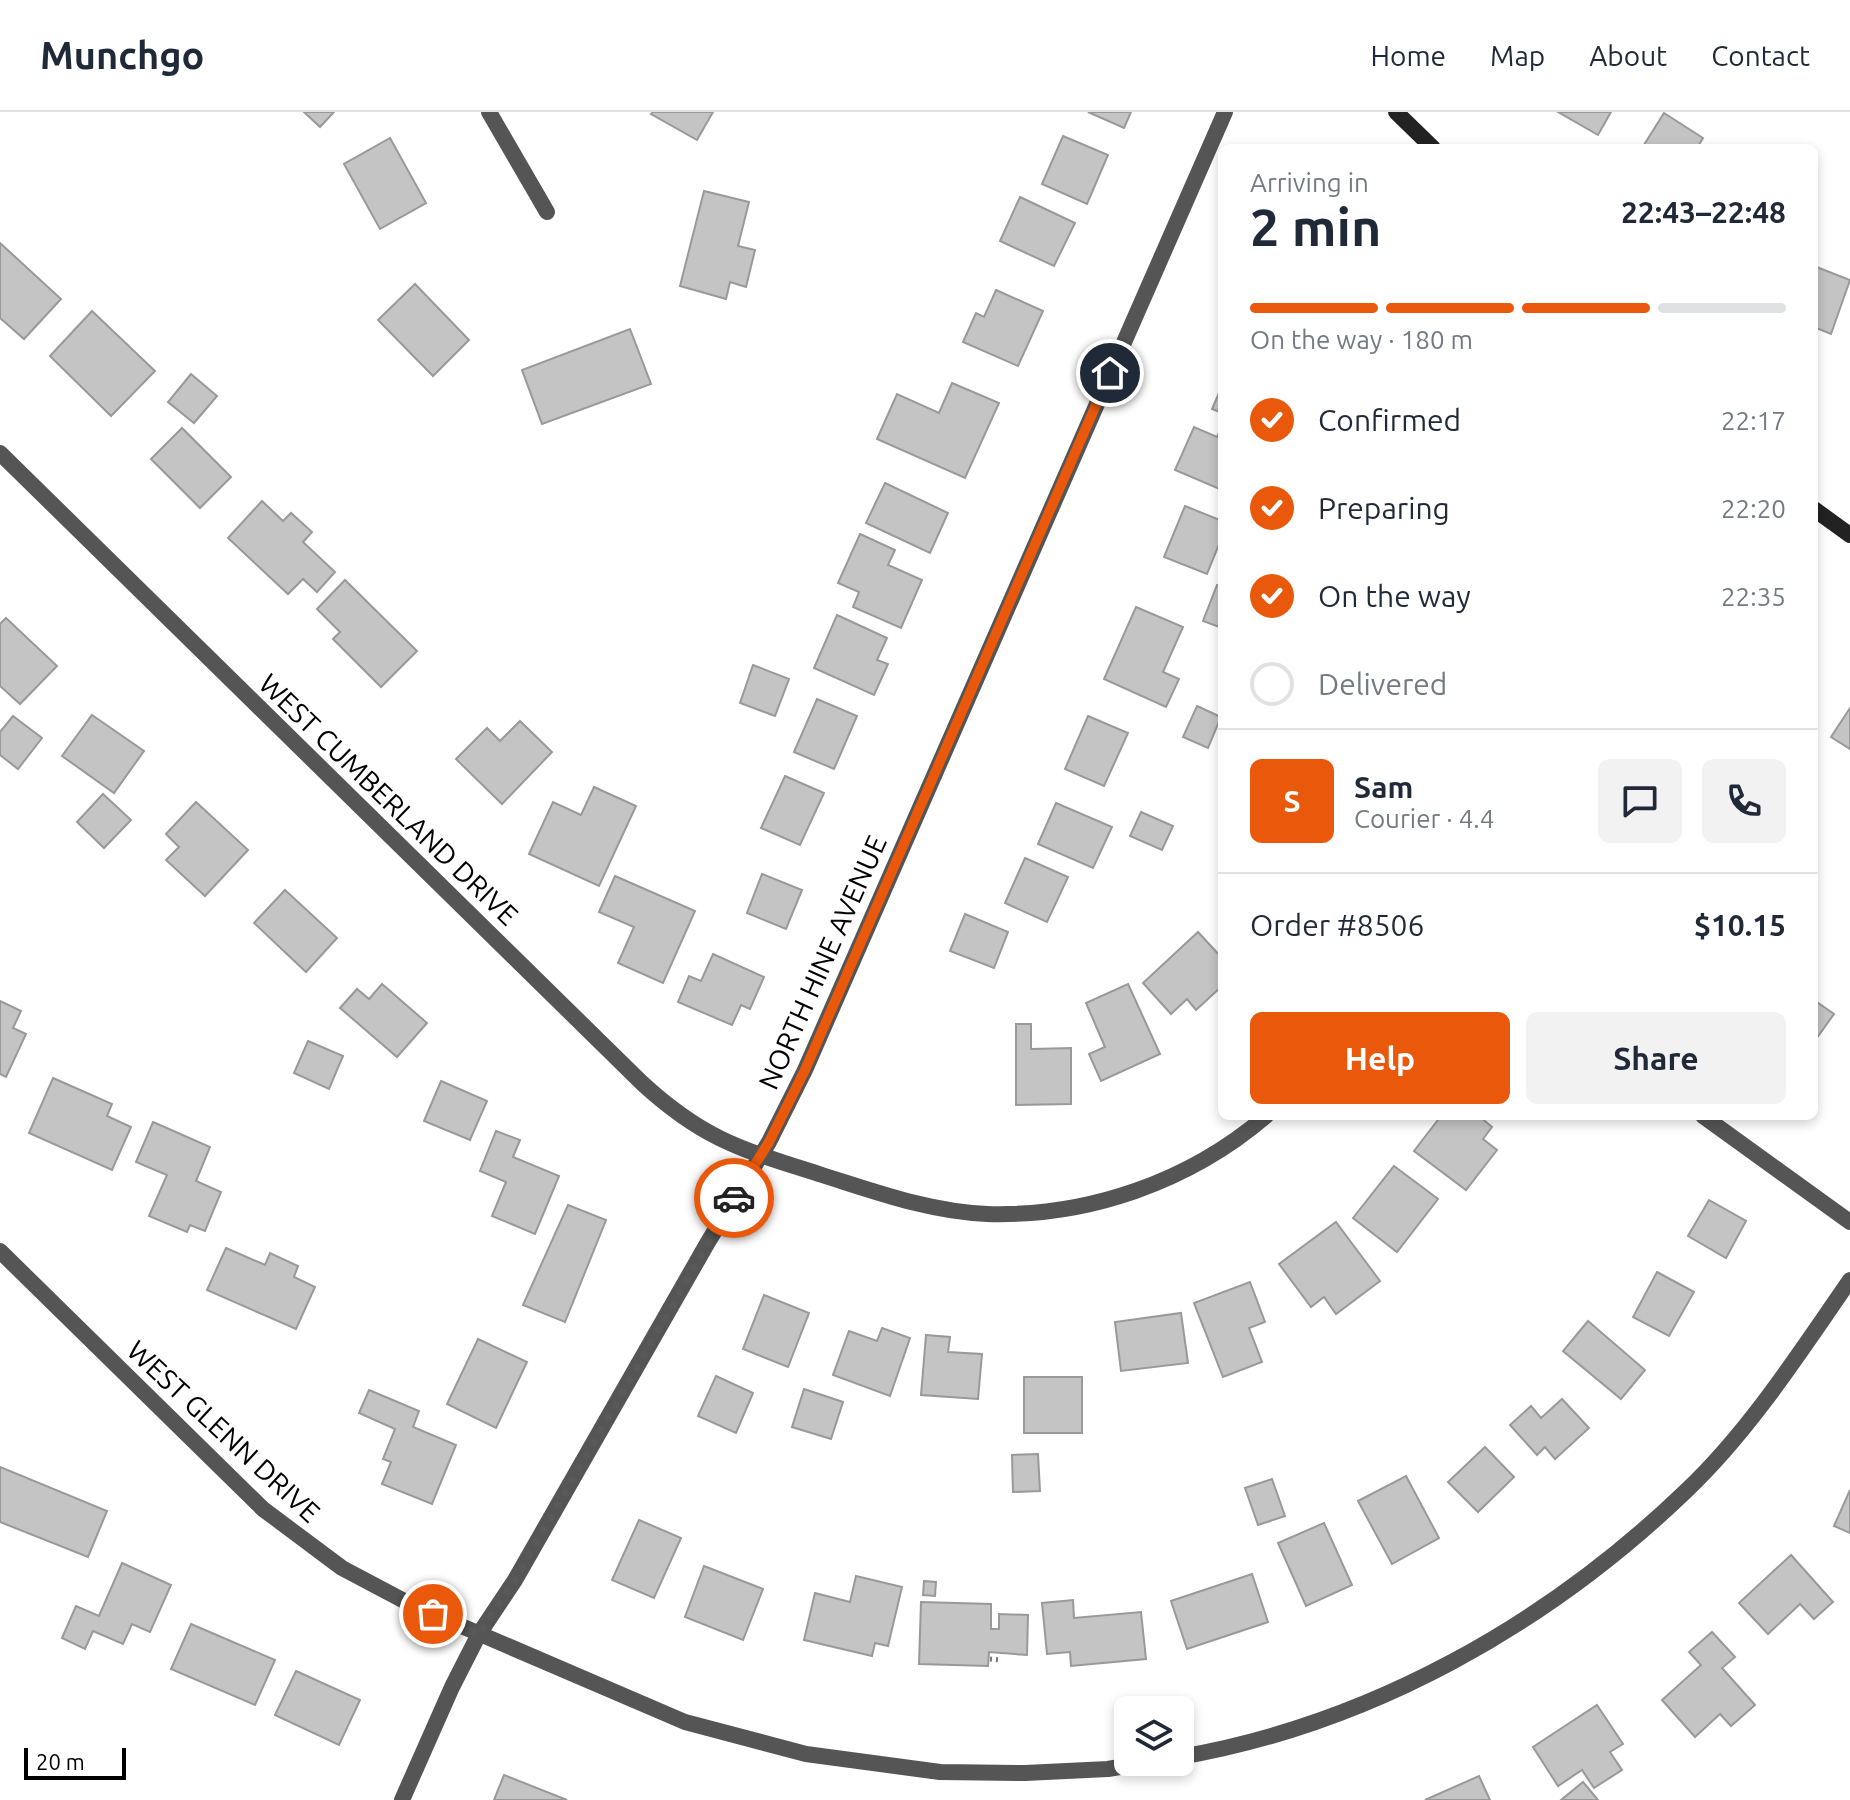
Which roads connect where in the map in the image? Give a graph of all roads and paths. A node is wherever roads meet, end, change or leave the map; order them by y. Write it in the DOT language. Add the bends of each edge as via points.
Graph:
graph roads {
  1 [pos="489,112"];
  2 [pos="1225,112"];
  3 [pos="1396,112"];
  4 [pos="1429,144"];
  5 [pos="547,212"];
  6 [pos="0,453"];
  7 [pos="1818,512"];
  8 [pos="1850,535"];
  9 [pos="1261,1120"];
  10 [pos="1709,1120"];
  11 [pos="760,1156"];
  12 [pos="1850,1222"];
  13 [pos="0,1251"];
  14 [pos="1850,1280"];
  15 [pos="479,1634"];
  16 [pos="990,1659"];
  17 [pos="1002,1660"];
  18 [pos="1194,1754"];
  19 [pos="1114,1768"];
  20 [pos="402,1800"];
  1 -- 5 [label="street"];
  2 -- 11 [label="street, NORTH HINE AVENUE" via="805,1070"];
  3 -- 4 [label="main road"];
  6 -- 11 [label="street, WEST CUMBERLAND DRIVE" via="654,1094 700,1130"];
  7 -- 8 [label="main road"];
  9 -- 11 [label="street, WEST CUMBERLAND DRIVE" via="1201,1162 1133,1193 1039,1213 941,1208"];
  10 -- 12 [label="street"];
  11 -- 15 [label="street, NORTH HINE AVENUE"];
  13 -- 15 [label="street, WEST GLENN DRIVE" via="301,1541 370,1585"];
  14 -- 18 [label="street" via="1730,1443 1688,1490 1560,1598 1471,1653 1385,1695 1263,1738"];
  15 -- 19 [label="street, WEST GLENN DRIVE" via="685,1722 806,1754 940,1772"];
  15 -- 20 [label="street, NORTH HINE AVENUE"];
  16 -- 17 [label="path"];
}
